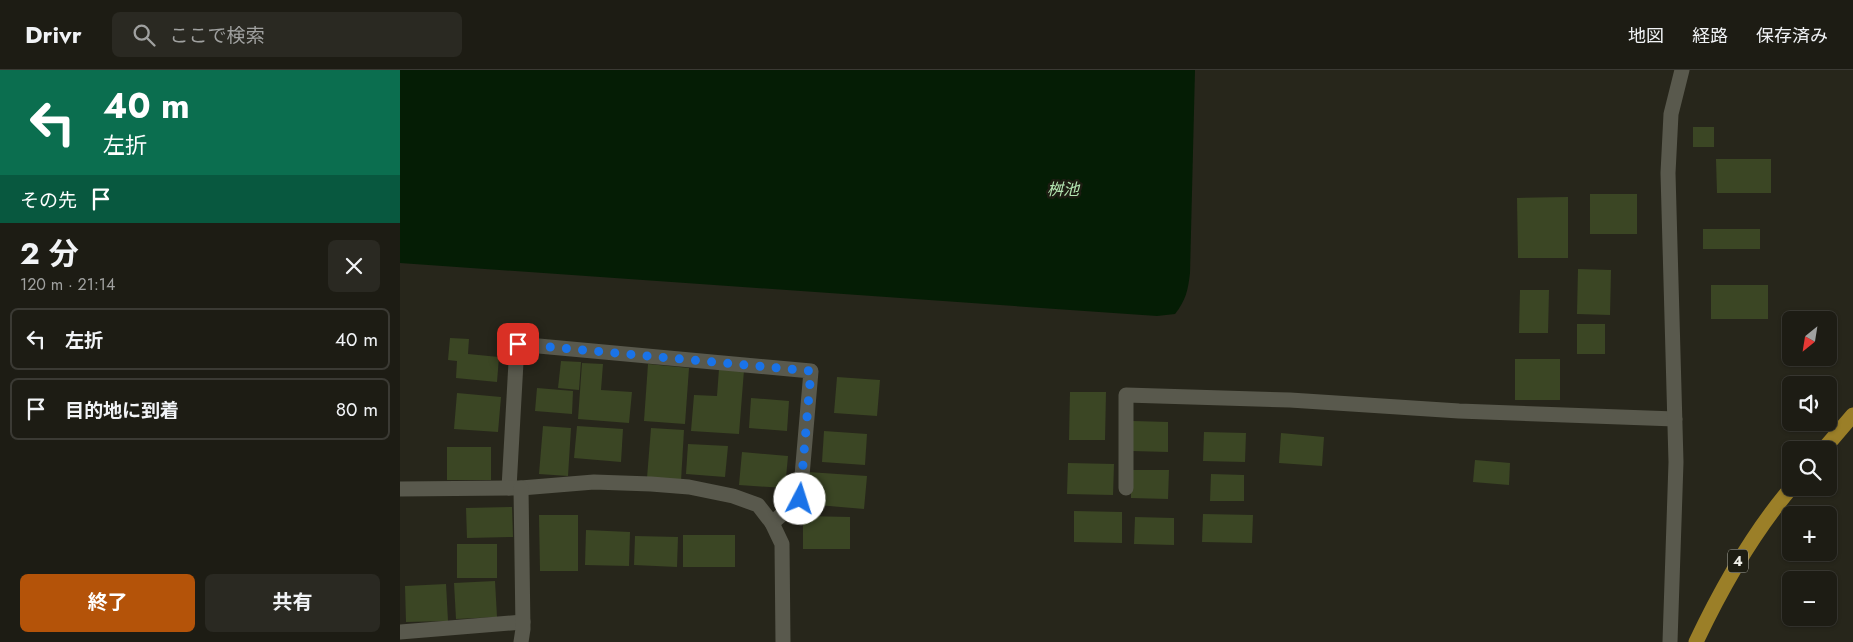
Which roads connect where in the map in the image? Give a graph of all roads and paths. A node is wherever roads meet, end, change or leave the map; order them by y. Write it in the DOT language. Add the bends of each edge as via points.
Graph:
graph roads {
  1 [pos="1682,70"];
  2 [pos="1852,417"];
  3 [pos="1675,419"];
  4 [pos="1831,441"];
  5 [pos="515,488"];
  6 [pos="1126,488"];
  7 [pos="400,489"];
  8 [pos="1784,496"];
  9 [pos="772,522"];
  10 [pos="522,622"];
  11 [pos="400,632"];
  12 [pos="521,642"];
  13 [pos="783,642"];
  14 [pos="1670,642"];
  15 [pos="1696,642"];
  1 -- 3 [label="street" via="1671,114 1668,173"];
  2 -- 4 [label="main road"];
  3 -- 6 [label="street" via="1126,395"];
  3 -- 14 [label="street"];
  5 -- 7 [label="street"];
  5 -- 9 [label="street" via="594,482 688,488 733,496 758,505"];
  5 -- 9 [label="street" via="518,344 811,371 800,499"];
  5 -- 10 [label="street"];
  8 -- 15 [label="main road, 4" via="1739,558"];
  9 -- 13 [label="street" via="782,544"];
  10 -- 11 [label="street"];
  10 -- 12 [label="street"];
}
